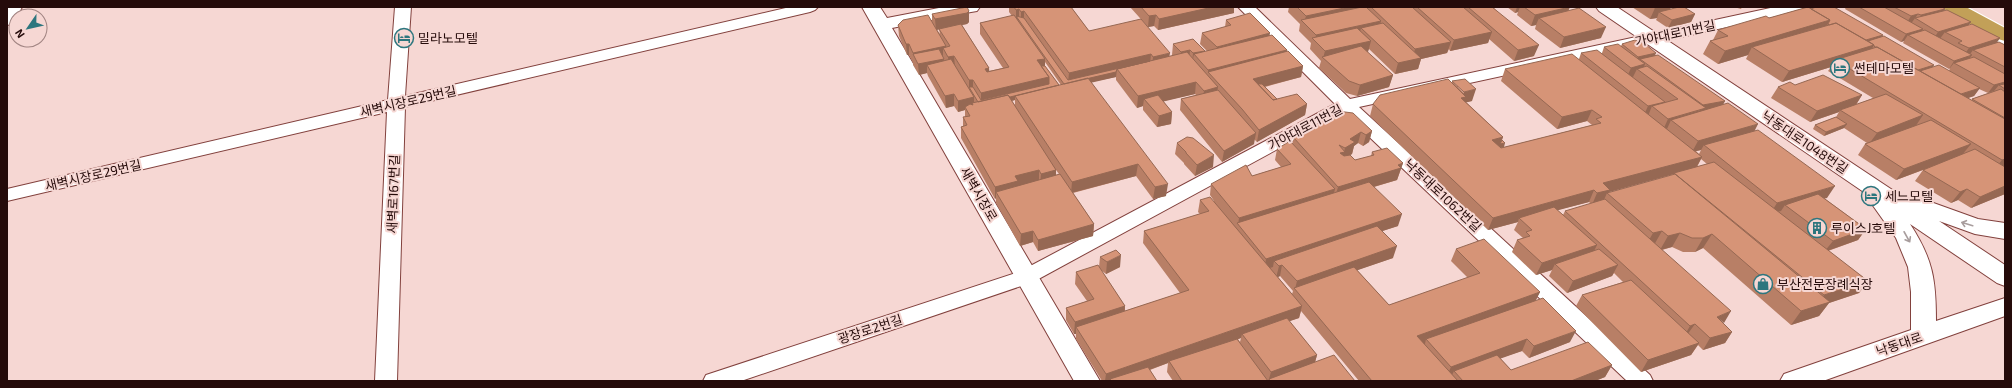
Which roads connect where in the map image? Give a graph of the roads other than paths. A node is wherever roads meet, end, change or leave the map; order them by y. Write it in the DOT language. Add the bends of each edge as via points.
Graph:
graph roads {
  1 [pos="13,7"];
  2 [pos="403,7"];
  3 [pos="810,7"];
  4 [pos="971,7"];
  5 [pos="1246,7"];
  6 [pos="1605,7"];
  7 [pos="1796,7"];
  8 [pos="1941,7"];
  9 [pos="1952,7"];
  10 [pos="1962,7"];
  11 [pos="1971,7"];
  12 [pos="876,16"];
  13 [pos="7,20"];
  14 [pos="2005,25"];
  15 [pos="2005,30"];
  16 [pos="2005,35"];
  17 [pos="1650,38"];
  18 [pos="2005,42"];
  19 [pos="396,104"];
  20 [pos="1346,105"];
  21 [pos="1867,184"];
  22 [pos="7,195"];
  23 [pos="2005,231"];
  24 [pos="1026,277"];
  25 [pos="2005,277"];
  26 [pos="2005,307"];
  27 [pos="1923,336"];
  28 [pos="386,381"];
  29 [pos="714,381"];
  30 [pos="1087,381"];
  31 [pos="1642,381"];
  32 [pos="1792,381"];
  1 -- 13 [label="street"];
  2 -- 19 [label="street, 새벽로167번길"];
  3 -- 19 [label="street, 새벽시장로29번길"];
  4 -- 12 [label="street"];
  5 -- 20 [label="street, 낙동대로1062번길"];
  6 -- 17 [label="street, 낙동대로1048번길"];
  7 -- 17 [label="street, 가야대로11번길"];
  8 -- 18 [label="street"];
  9 -- 16 [label="highway"];
  10 -- 15 [label="street"];
  11 -- 14 [label="highway"];
  12 -- 24 [label="street, 새벽시장로"];
  17 -- 20 [label="street, 가야대로11번길"];
  17 -- 21 [label="street, 낙동대로1048번길"];
  19 -- 22 [label="street, 새벽시장로29번길"];
  19 -- 28 [label="street, 새벽로167번길"];
  20 -- 24 [label="street, 가야대로11번길"];
  20 -- 31 [label="street, 낙동대로1062번길"];
  23 -- 21 [label="street, one-way" via="1950,219"];
  21 -- 25 [label="street, 낙동대로1048번길"];
  21 -- 27 [label="street, one-way" via="1896,219 1917,260 1922,277"];
  24 -- 29 [label="street, 광장로2번길"];
  24 -- 30 [label="street, 새벽시장로"];
  26 -- 27 [label="street, 낙동대로"];
  27 -- 32 [label="street, 낙동대로"];
}
